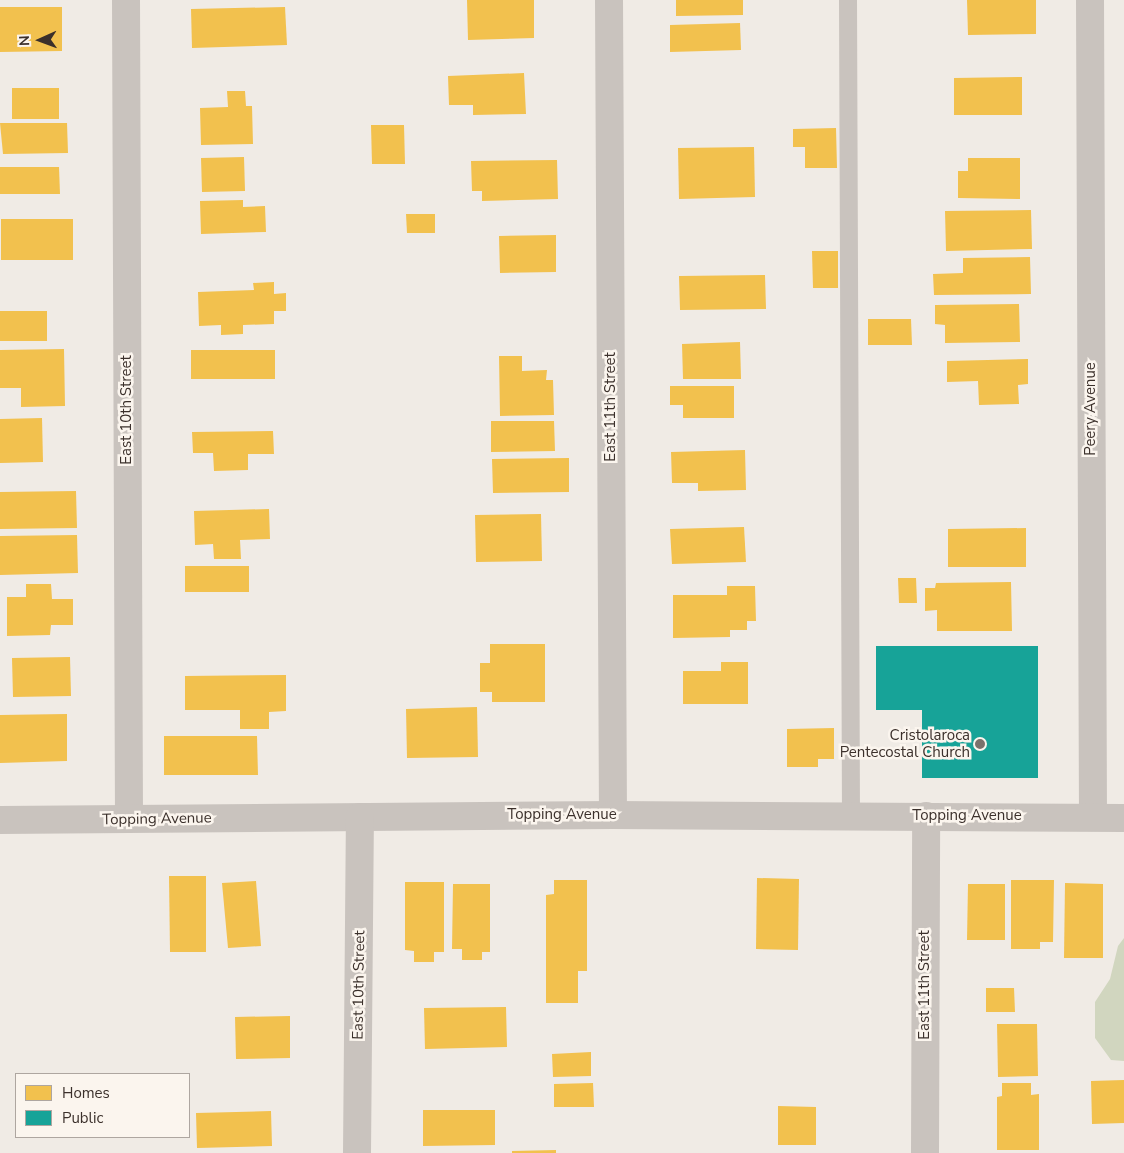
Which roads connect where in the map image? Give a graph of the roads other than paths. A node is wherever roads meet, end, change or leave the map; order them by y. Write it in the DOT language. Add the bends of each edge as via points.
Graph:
graph roads {
  1 [pos="126,0"];
  2 [pos="609,0"];
  3 [pos="848,0"];
  4 [pos="1090,0"];
  5 [pos="613,815"];
  6 [pos="851,816"];
  7 [pos="926,816"];
  8 [pos="360,817"];
  9 [pos="1093,817"];
  10 [pos="1124,818"];
  11 [pos="129,819"];
  12 [pos="0,820"];
  13 [pos="357,1153"];
  14 [pos="925,1153"];
  1 -- 11 [label="street, East 10th Street"];
  2 -- 5 [label="street, East 11th Street"];
  3 -- 6 [label="lane"];
  4 -- 9 [label="street, Peery Avenue"];
  5 -- 6 [label="street, Topping Avenue"];
  5 -- 8 [label="street, Topping Avenue"];
  6 -- 7 [label="street, Topping Avenue"];
  7 -- 9 [label="street, Topping Avenue"];
  7 -- 14 [label="street, East 11th Street"];
  8 -- 11 [label="street, Topping Avenue"];
  8 -- 13 [label="street, East 10th Street"];
  9 -- 10 [label="street, Topping Avenue"];
  11 -- 12 [label="street, Topping Avenue"];
}
